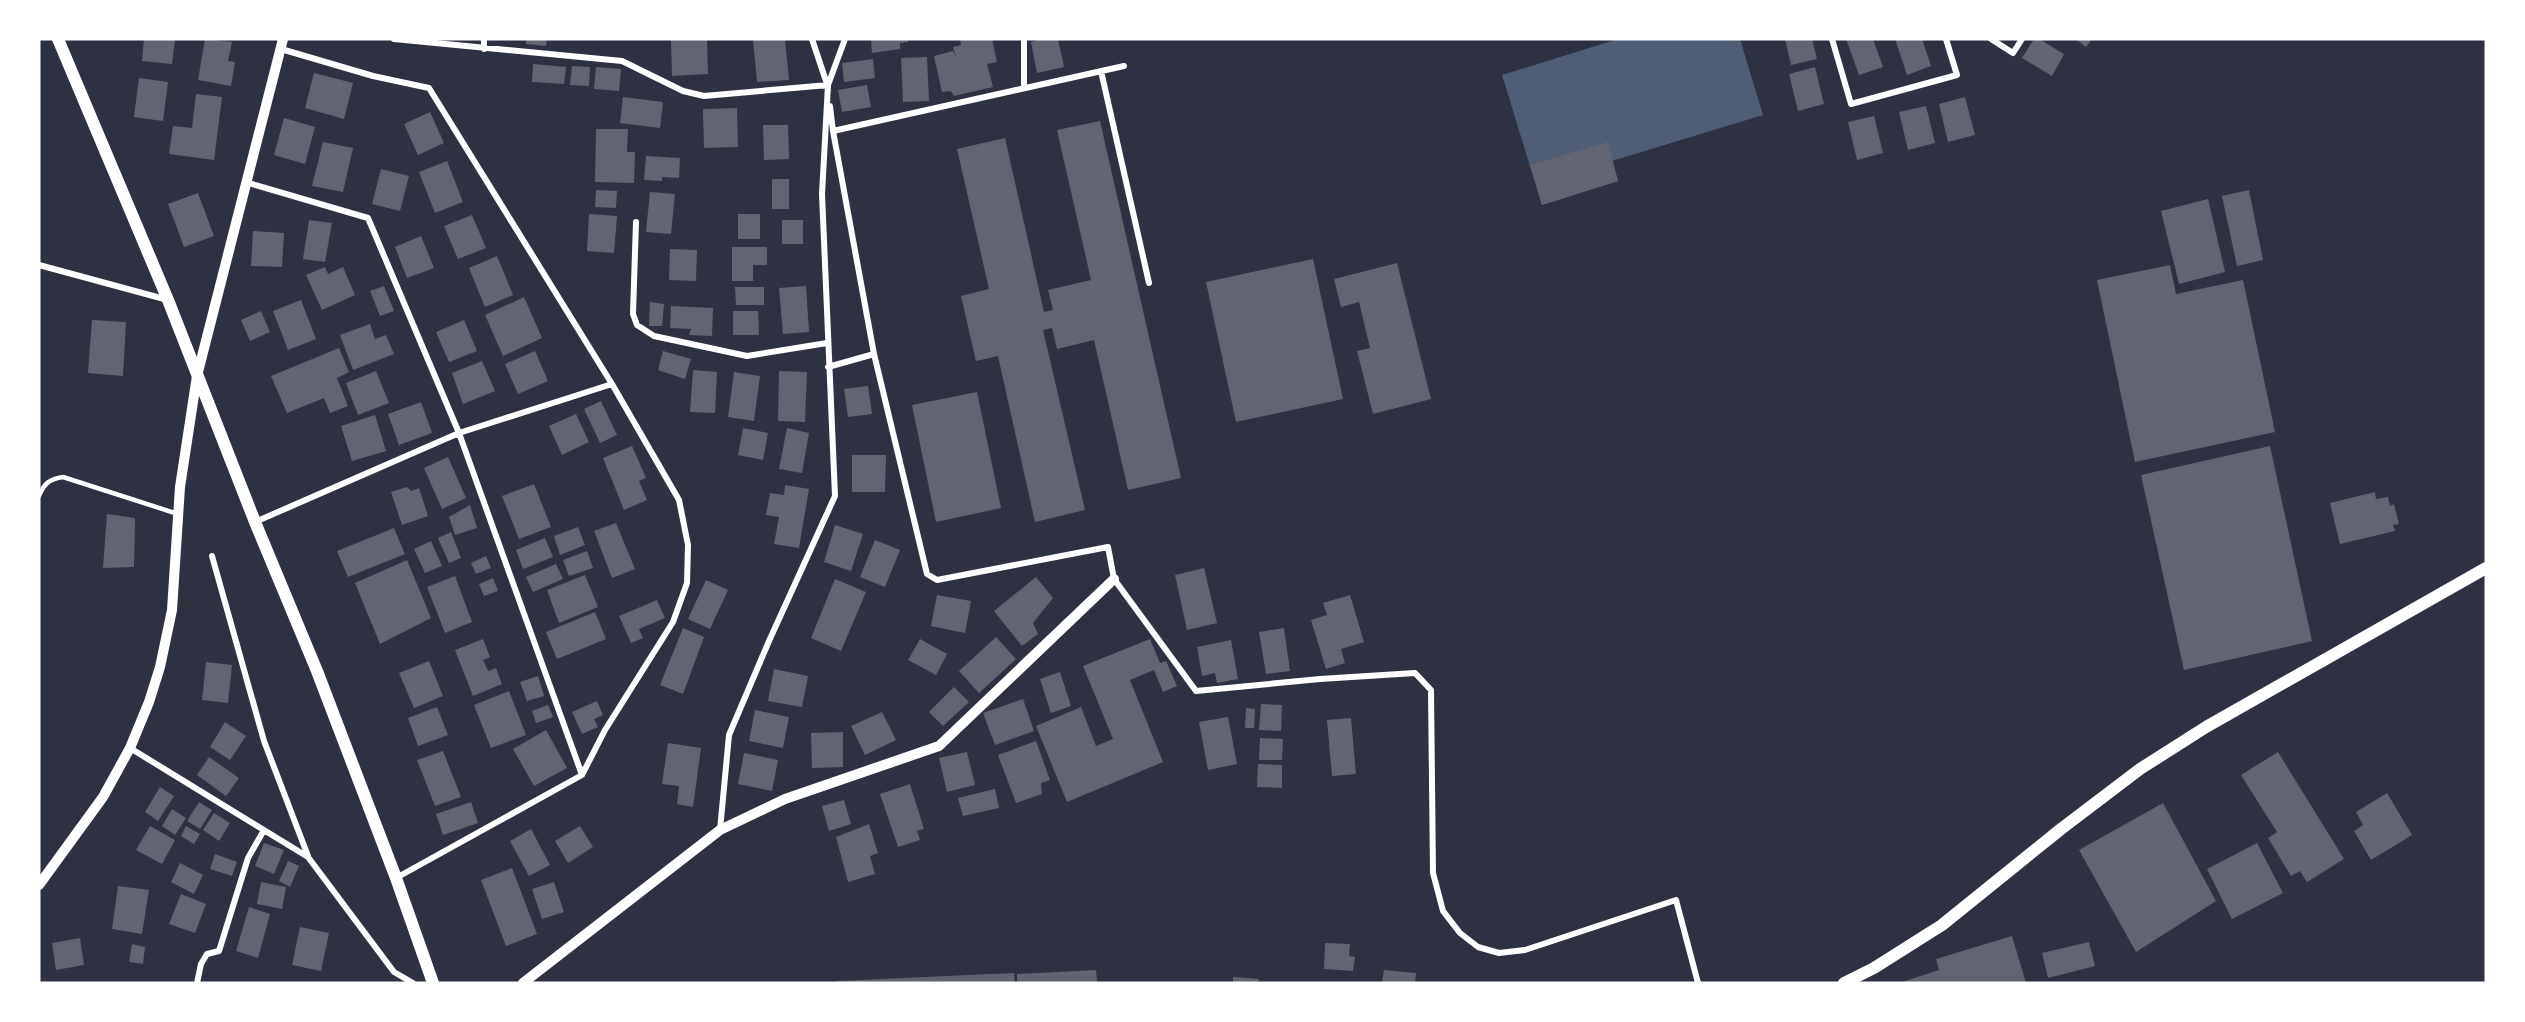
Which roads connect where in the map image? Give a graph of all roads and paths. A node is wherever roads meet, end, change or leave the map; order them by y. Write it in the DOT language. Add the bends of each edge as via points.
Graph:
graph roads {
  1 [pos="58,39"];
  2 [pos="394,39"];
  3 [pos="484,39"];
  4 [pos="812,39"];
  5 [pos="845,39"];
  6 [pos="1024,39"];
  7 [pos="1832,39"];
  8 [pos="1946,39"];
  9 [pos="1991,39"];
  10 [pos="2022,39"];
  11 [pos="282,44"];
  12 [pos="484,49"];
  13 [pos="1124,66"];
  14 [pos="1101,71"];
  15 [pos="828,85"];
  16 [pos="1024,88"];
  17 [pos="833,131"];
  18 [pos="245,182"];
  19 [pos="636,222"];
  20 [pos="39,265"];
  21 [pos="1149,283"];
  22 [pos="168,300"];
  23 [pos="827,343"];
  24 [pos="874,354"];
  25 [pos="828,367"];
  26 [pos="197,376"];
  27 [pos="612,384"];
  28 [pos="459,433"];
  29 [pos="39,496"];
  30 [pos="178,514"];
  31 [pos="255,522"];
  32 [pos="212,556"];
  33 [pos="2486,568"];
  34 [pos="1114,579"];
  35 [pos="130,748"];
  36 [pos="582,775"];
  37 [pos="264,830"];
  38 [pos="720,830"];
  39 [pos="308,857"];
  40 [pos="396,878"];
  41 [pos="39,885"];
  42 [pos="197,983"];
  43 [pos="413,983"];
  44 [pos="433,983"];
  45 [pos="523,983"];
  46 [pos="1698,983"];
  47 [pos="1844,983"];
  1 -- 22 [label="main road"];
  2 -- 12 [label="street"];
  3 -- 12 [label="street"];
  4 -- 15 [label="street"];
  5 -- 15 [label="street"];
  6 -- 16 [label="street"];
  7 -- 8 [label="street" via="1851,104 1957,75"];
  9 -- 10 [label="street" via="2013,52"];
  11 -- 18 [label="street"];
  11 -- 27 [label="street" via="373,76 429,88"];
  12 -- 15 [label="street" via="622,61 683,91 704,96"];
  13 -- 14 [label="street"];
  14 -- 16 [label="street"];
  14 -- 21 [label="street"];
  15 -- 17 [label="street"];
  15 -- 23 [label="street" via="822,194"];
  16 -- 17 [label="street"];
  17 -- 24 [label="street"];
  18 -- 26 [label="street"];
  18 -- 28 [label="street" via="369,218"];
  19 -- 23 [label="street" via="633,315 637,325 654,336 747,356"];
  20 -- 22 [label="street"];
  22 -- 26 [label="main road"];
  23 -- 25 [label="street"];
  24 -- 25 [label="street"];
  24 -- 34 [label="street" via="927,574 937,580 1108,546"];
  25 -- 38 [label="street" via="835,496 729,735"];
  26 -- 30 [label="street"];
  26 -- 31 [label="main road"];
  27 -- 28 [label="street"];
  27 -- 36 [label="street" via="679,500 688,545 687,583 674,622 605,730"];
  28 -- 31 [label="street"];
  28 -- 36 [label="street"];
  29 -- 30 [label="lane" via="51,479 63,477"];
  30 -- 35 [label="street" via="172,610 149,702"];
  31 -- 40 [label="main road"];
  32 -- 39 [label="street" via="264,741"];
  33 -- 47 [label="main road" via="2140,769 1942,926"];
  34 -- 38 [label="street" via="939,746 785,799"];
  34 -- 46 [label="street" via="1196,691 1415,673 1431,690 1433,873 1443,911 1460,933 1478,946 1498,953 1525,950 1676,900"];
  35 -- 37 [label="street"];
  35 -- 41 [label="street" via="103,797"];
  36 -- 40 [label="street"];
  37 -- 39 [label="street"];
  37 -- 42 [label="street" via="248,858 219,951 207,954"];
  38 -- 45 [label="street"];
  39 -- 43 [label="street" via="394,972"];
  40 -- 44 [label="main road"];
}
